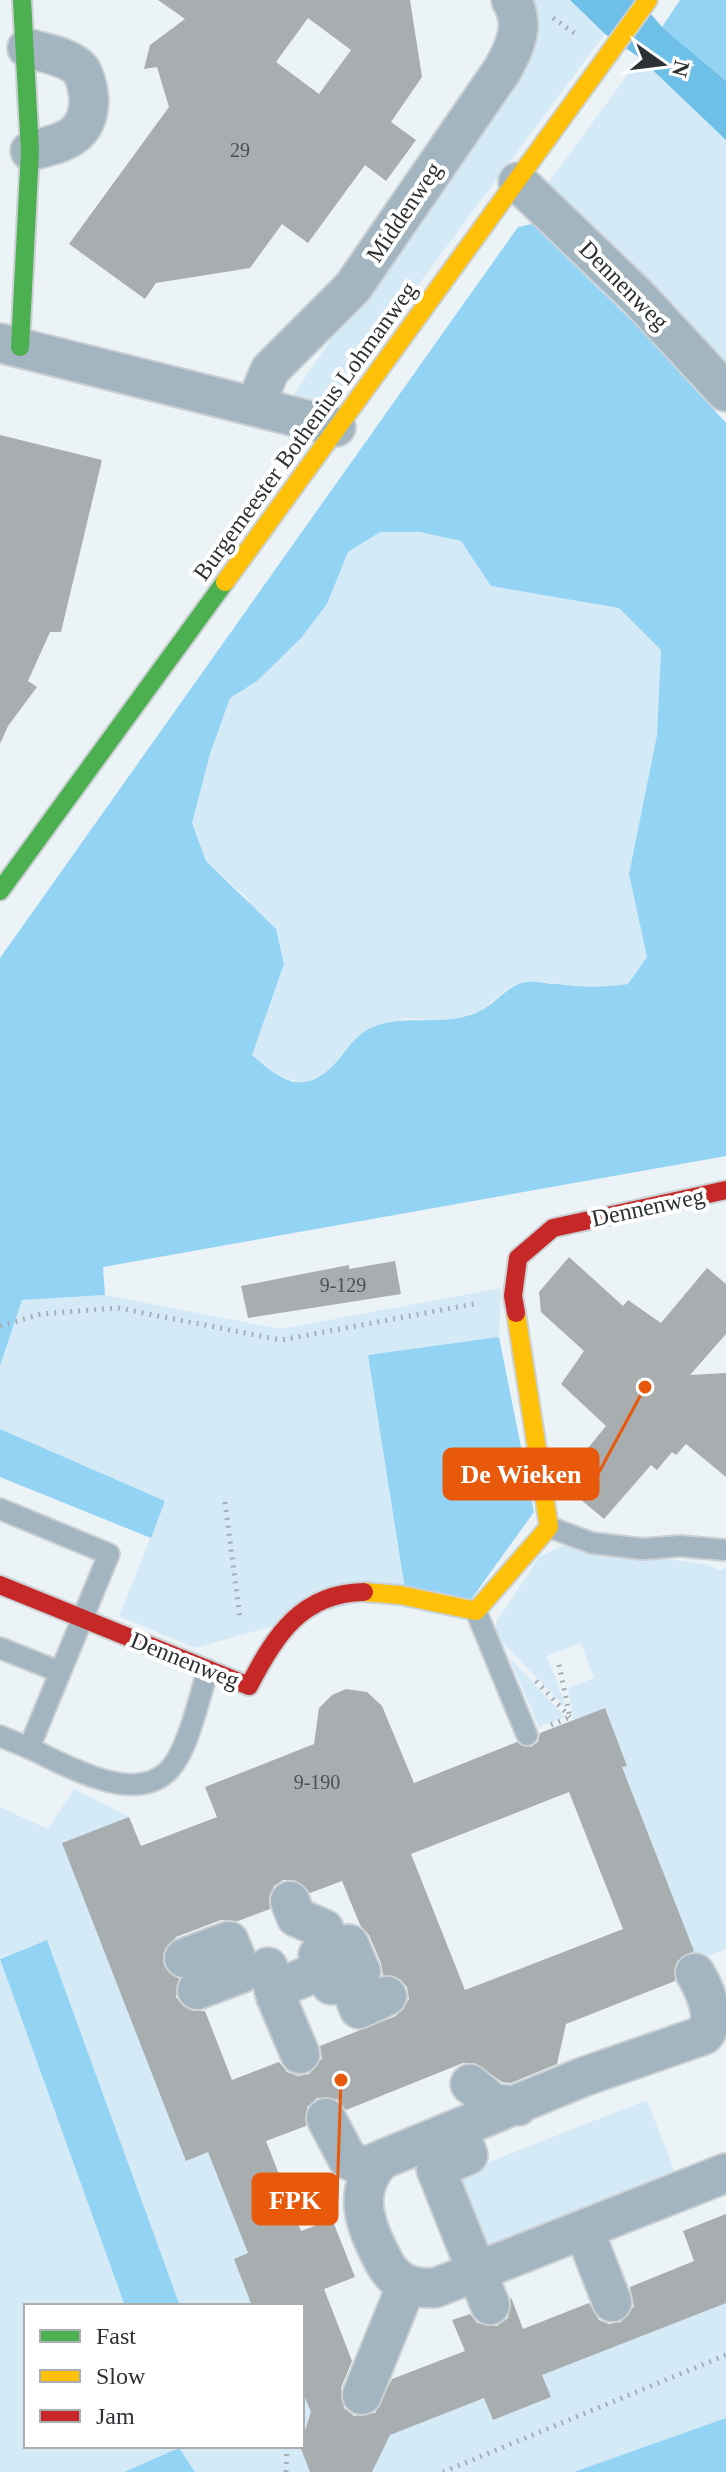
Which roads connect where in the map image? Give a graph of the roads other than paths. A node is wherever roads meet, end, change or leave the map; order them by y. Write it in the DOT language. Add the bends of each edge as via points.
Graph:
graph roads {
  1 [pos="22,0"];
  2 [pos="648,0"];
  3 [pos="514,5"];
  4 [pos="27,48"];
  5 [pos="30,151"];
  6 [pos="518,182"];
  7 [pos="10,345"];
  8 [pos="726,392"];
  9 [pos="255,406"];
  10 [pos="336,427"];
  11 [pos="0,891"];
  12 [pos="726,1190"];
  13 [pos="0,1509"];
  14 [pos="549,1527"];
  15 [pos="726,1550"];
  16 [pos="0,1585"];
  17 [pos="476,1611"];
  18 [pos="82,1618"];
  19 [pos="0,1648"];
  20 [pos="208,1670"];
  21 [pos="60,1672"];
  22 [pos="527,1735"];
  23 [pos="0,1736"];
  24 [pos="29,1748"];
  25 [pos="290,1901"];
  26 [pos="695,1973"];
  27 [pos="191,1974"];
  28 [pos="258,1981"];
  29 [pos="710,2011"];
  30 [pos="684,2043"];
  31 [pos="726,2051"];
  32 [pos="300,2054"];
  33 [pos="726,2058"];
  34 [pos="470,2084"];
  35 [pos="518,2106"];
  36 [pos="326,2118"];
  37 [pos="459,2130"];
  38 [pos="381,2160"];
  39 [pos="726,2173"];
  40 [pos="584,2230"];
  41 [pos="407,2284"];
  42 [pos="483,2289"];
  43 [pos="612,2302"];
  44 [pos="362,2395"];
  1 -- 4 [label="street"];
  2 -- 6 [label="street, Burgemeester Bothenius Lohmanweg"];
  3 -- 9 [label="street, Middenweg" via="518,42 503,69 353,287 270,370"];
  4 -- 5 [label="street"];
  4 -- 5 [label="street" via="79,69 89,111 81,132 64,143"];
  5 -- 7 [label="street"];
  6 -- 8 [label="street, Dennenweg" via="637,296"];
  6 -- 10 [label="street, Burgemeester Bothenius Lohmanweg"];
  7 -- 9 [label="street"];
  9 -- 10 [label="street"];
  10 -- 11 [label="street, Burgemeester Bothenius Lohmanweg"];
  12 -- 14 [label="street, Dennenweg" via="553,1228 518,1258 513,1296"];
  13 -- 18 [label="lane" via="109,1554"];
  14 -- 15 [label="lane" via="592,1543"];
  14 -- 17 [label="street"];
  16 -- 18 [label="street, Dennenweg"];
  17 -- 20 [label="street, Dennenweg" via="401,1593 355,1590 306,1604 281,1629 249,1686"];
  17 -- 22 [label="lane"];
  18 -- 20 [label="street, Dennenweg"];
  18 -- 21 [label="lane"];
  19 -- 21 [label="lane"];
  20 -- 24 [label="lane" via="182,1749 167,1773 135,1785 103,1781"];
  21 -- 24 [label="lane"];
  23 -- 24 [label="lane"];
  25 -- 28 [label="street" via="296,1917 324,1929 353,1988"];
  26 -- 29 [label="street"];
  27 -- 28 [label="street" via="229,1941"];
  28 -- 32 [label="street"];
  29 -- 30 [label="street" via="710,2028"];
  29 -- 31 [label="street"];
  30 -- 33 [label="street" via="706,2046"];
  30 -- 35 [label="street" via="574,2072"];
  34 -- 35 [label="street" via="493,2103"];
  35 -- 37 [label="street"];
  36 -- 38 [label="street" via="348,2160 366,2167"];
  37 -- 38 [label="street"];
  37 -- 42 [label="street" via="468,2155 436,2169"];
  38 -- 41 [label="street" via="371,2171 362,2209 387,2269"];
  39 -- 40 [label="street"];
  40 -- 42 [label="street"];
  40 -- 43 [label="street"];
  41 -- 42 [label="street"];
  41 -- 44 [label="street"];
}
